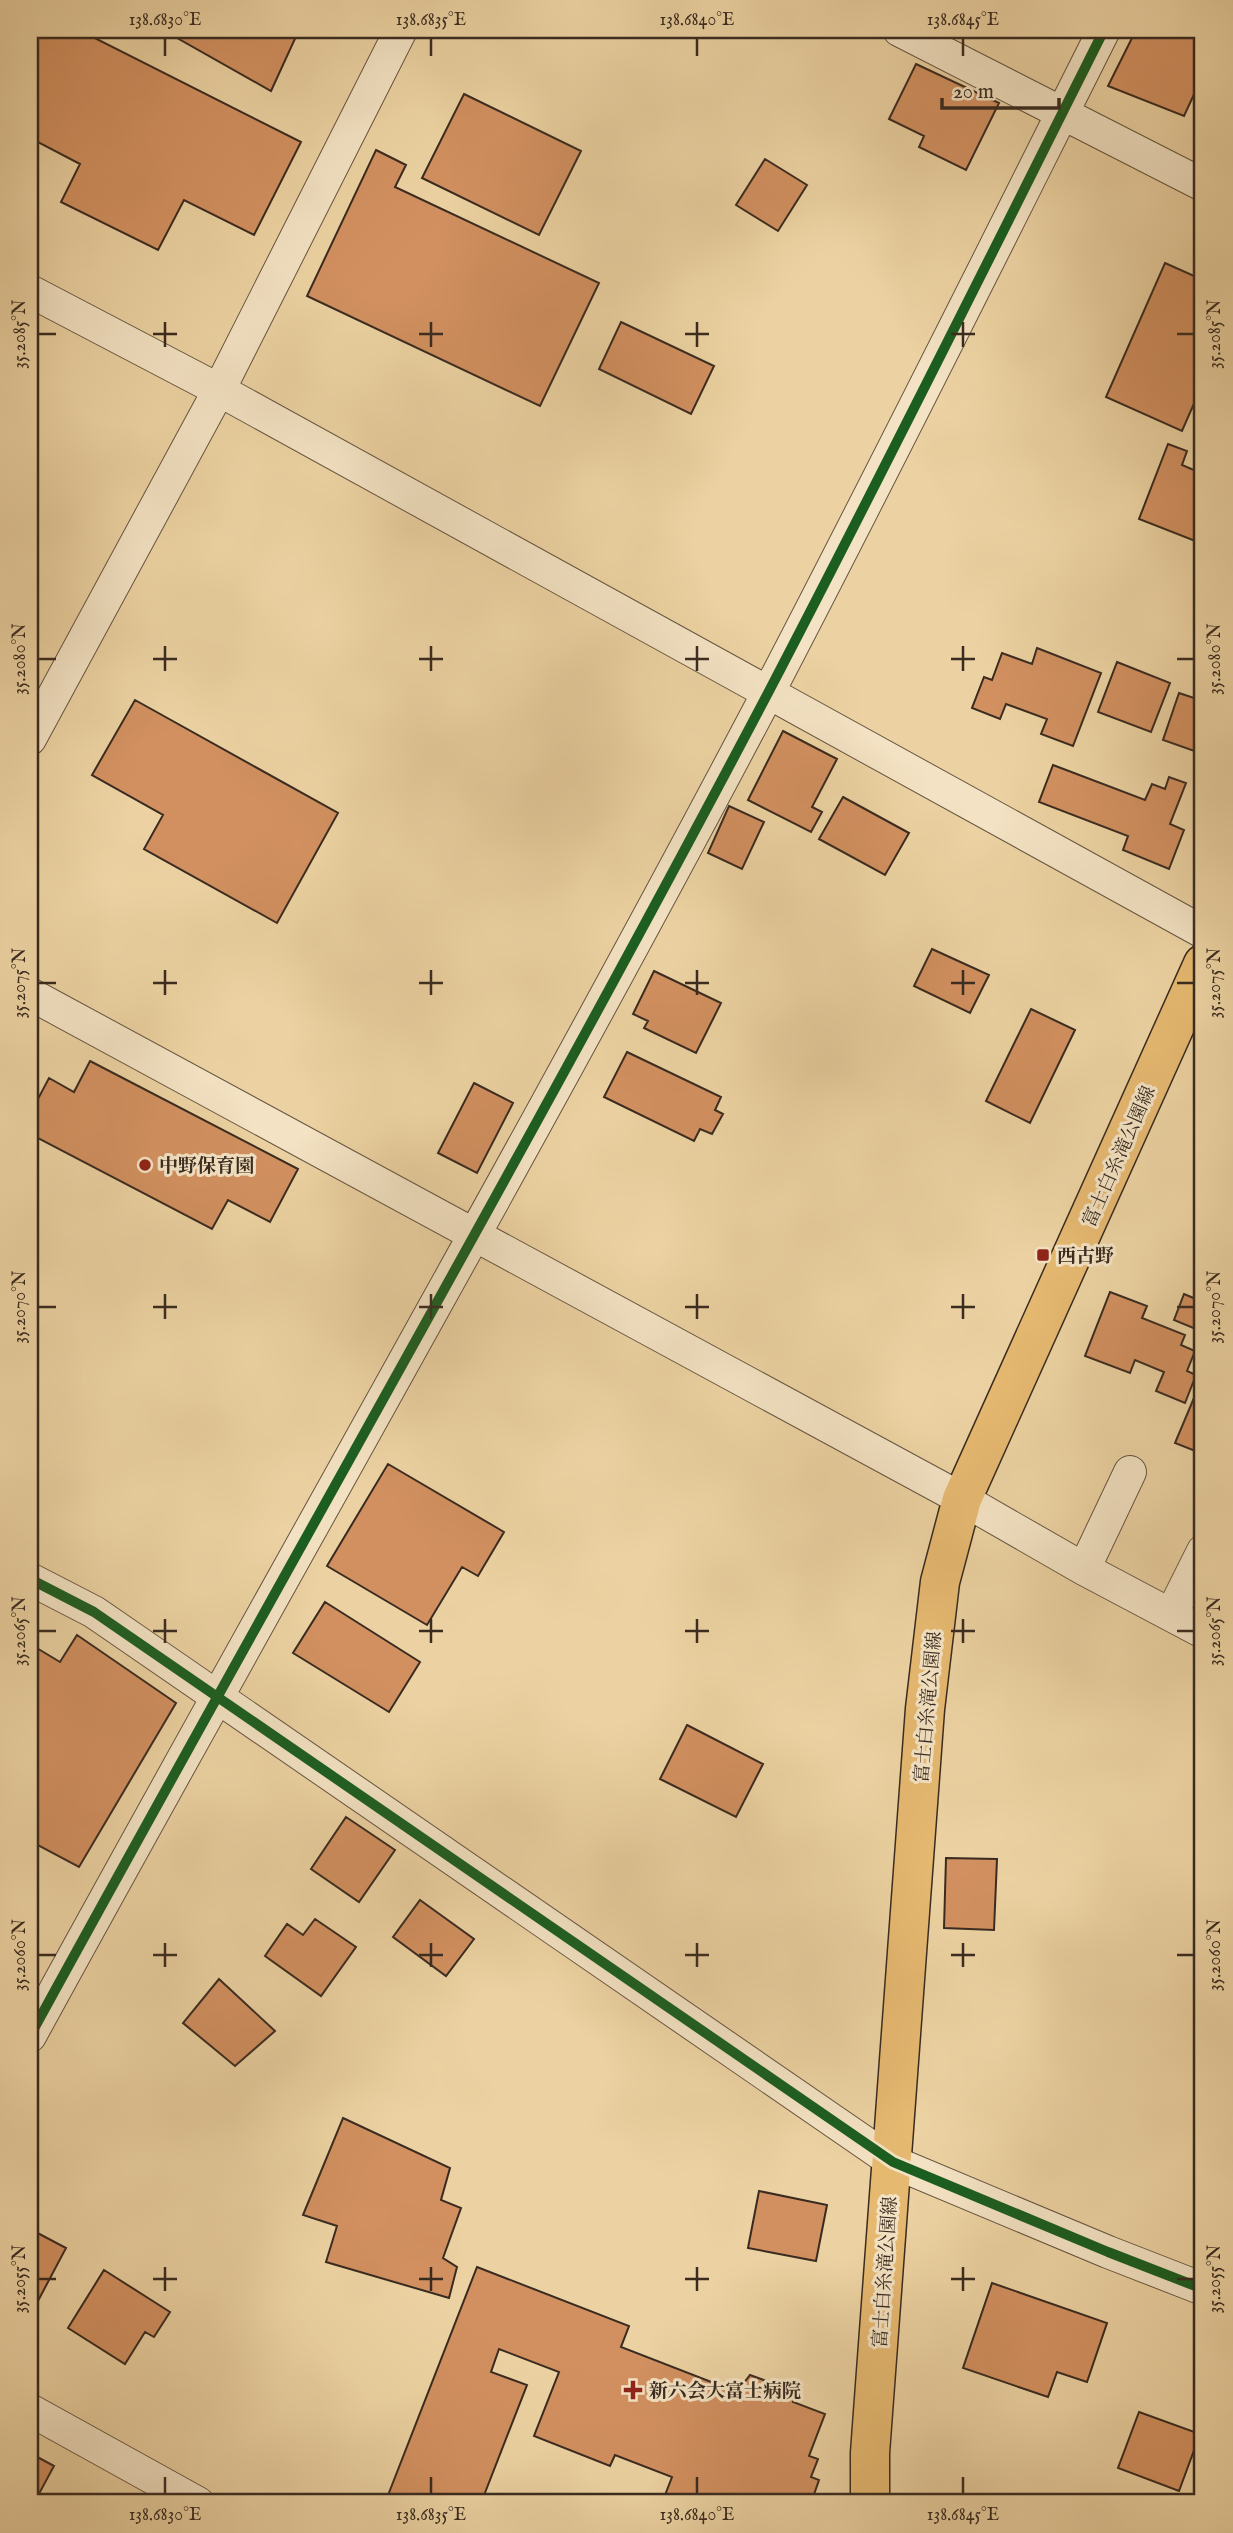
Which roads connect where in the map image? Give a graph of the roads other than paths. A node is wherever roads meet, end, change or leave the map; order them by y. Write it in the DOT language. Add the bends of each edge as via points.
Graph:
graph roads {
  1 [pos="401,30"];
  2 [pos="899,30"];
  3 [pos="1104,30"];
  4 [pos="1062,113"];
  5 [pos="1203,185"];
  6 [pos="30,291"];
  7 [pos="219,390"];
  8 [pos="768,692"];
  9 [pos="30,739"];
  10 [pos="1203,932"];
  11 [pos="1203,964"];
  12 [pos="30,994"];
  13 [pos="475,1235"];
  14 [pos="1129,1472"];
  15 [pos="962,1499"];
  16 [pos="1203,1551"];
  17 [pos="1084,1569"];
  18 [pos="30,1579"];
  19 [pos="1171,1615"];
  20 [pos="1203,1632"];
  21 [pos="216,1695"];
  22 [pos="30,2036"];
  23 [pos="893,2162"];
  24 [pos="1203,2289"];
  25 [pos="30,2410"];
  26 [pos="198,2503"];
  27 [pos="870,2503"];
  1 -- 7 [label="street"];
  2 -- 4 [label="street"];
  3 -- 4 [label="street"];
  4 -- 5 [label="street"];
  4 -- 8 [label="street"];
  6 -- 7 [label="street"];
  7 -- 8 [label="street"];
  7 -- 9 [label="street"];
  8 -- 10 [label="street"];
  8 -- 13 [label="street"];
  11 -- 15 [label="main road, 富士白糸滝公園線"];
  12 -- 13 [label="street"];
  13 -- 15 [label="street"];
  13 -- 21 [label="street"];
  14 -- 17 [label="street"];
  15 -- 17 [label="street"];
  15 -- 23 [label="main road, 富士白糸滝公園線" via="940,1581 925,1709"];
  16 -- 19 [label="street"];
  17 -- 19 [label="street"];
  18 -- 21 [label="street" via="94,1612"];
  19 -- 20 [label="street"];
  21 -- 22 [label="street"];
  21 -- 23 [label="street"];
  23 -- 24 [label="street"];
  23 -- 27 [label="main road, 富士白糸滝公園線"];
  25 -- 26 [label="street"];
}
